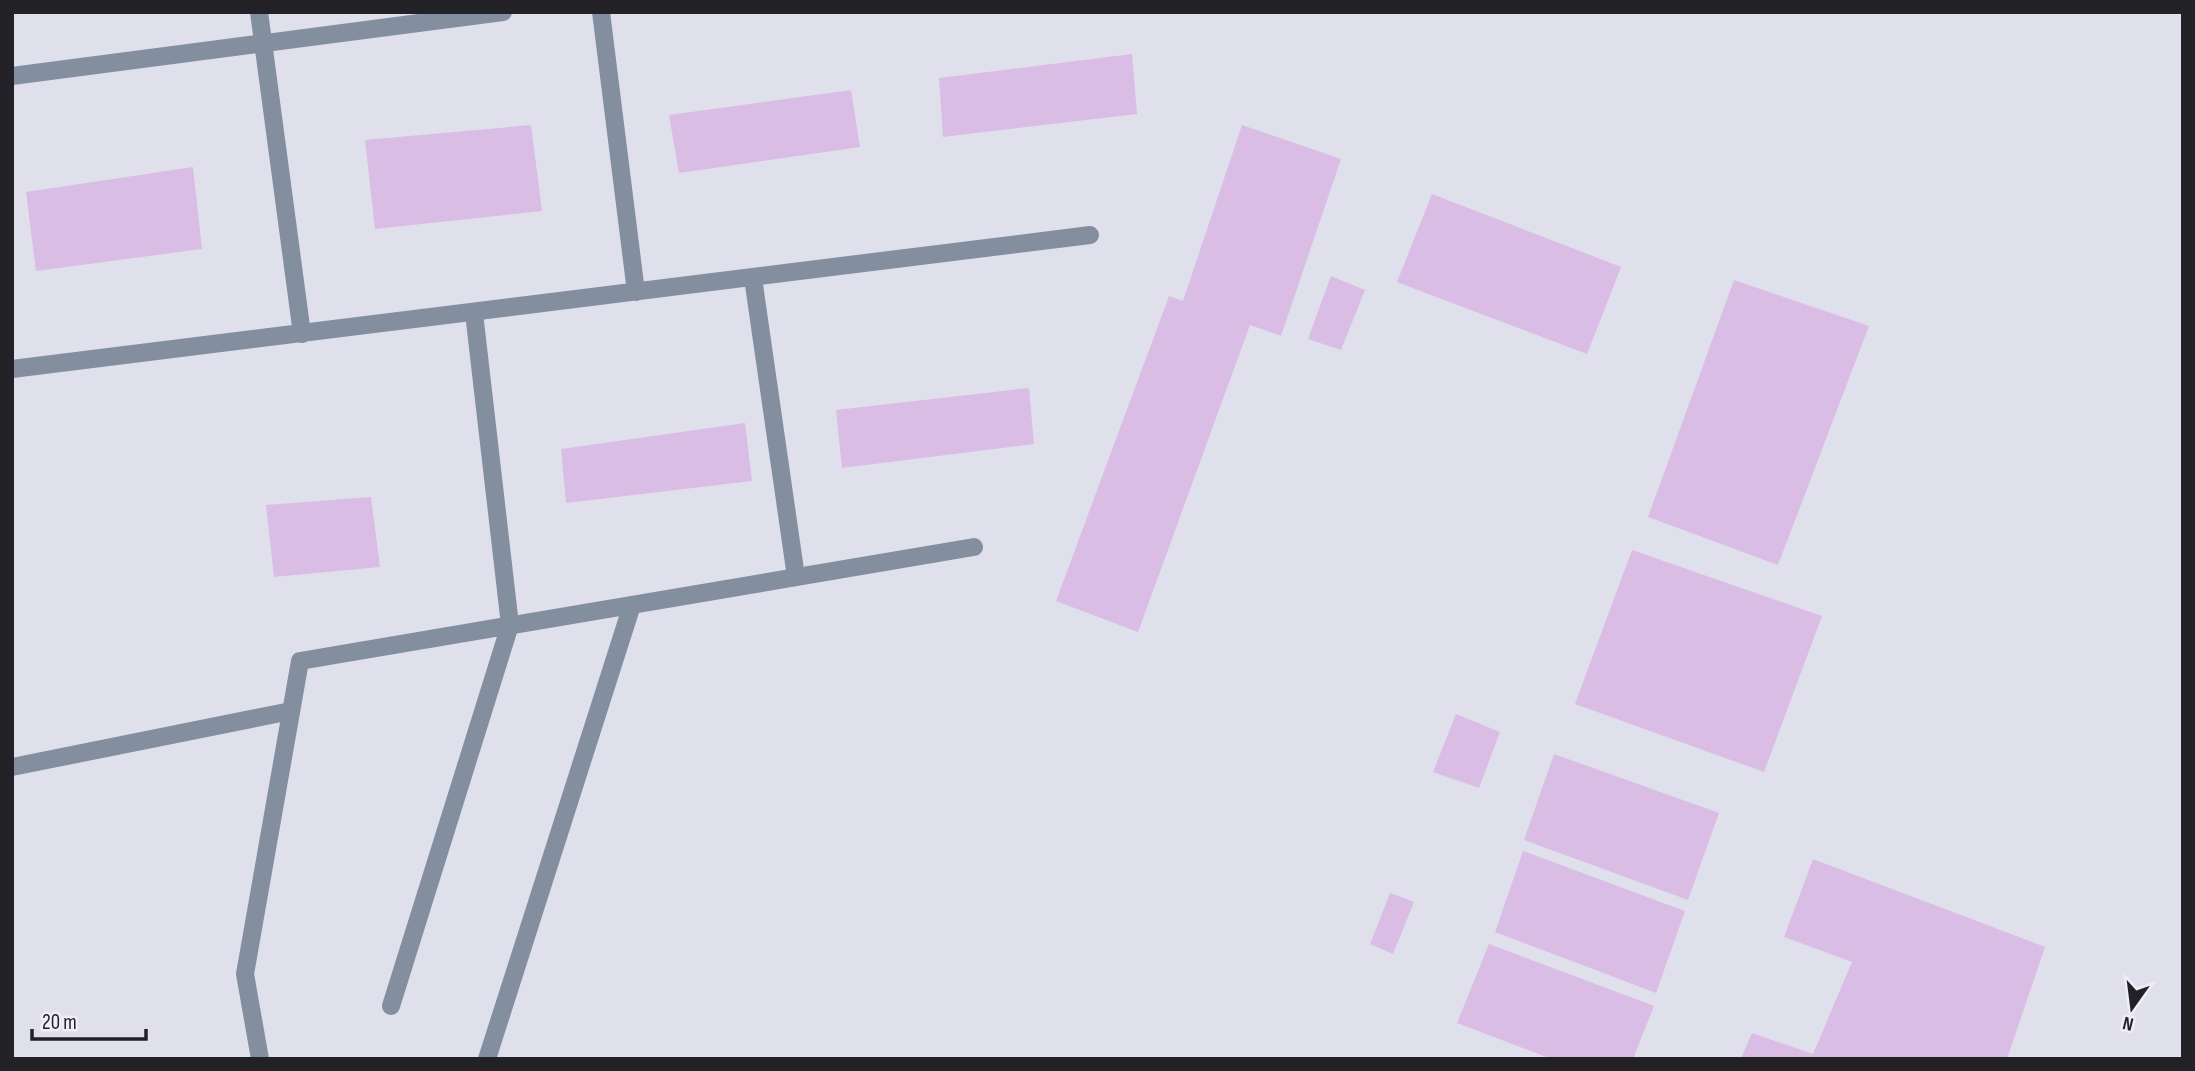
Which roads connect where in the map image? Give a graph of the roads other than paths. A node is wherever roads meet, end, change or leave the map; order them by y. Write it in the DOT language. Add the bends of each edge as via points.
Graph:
graph roads {
  1 [pos="259,12"];
  2 [pos="503,12"];
  3 [pos="601,12"];
  4 [pos="263,43"];
  5 [pos="12,76"];
  6 [pos="1090,235"];
  7 [pos="753,278"];
  8 [pos="636,292"];
  9 [pos="474,313"];
  10 [pos="302,334"];
  11 [pos="12,369"];
  12 [pos="974,547"];
  13 [pos="796,577"];
  14 [pos="632,605"];
  15 [pos="510,625"];
  16 [pos="291,711"];
  17 [pos="12,766"];
  18 [pos="391,1006"];
  19 [pos="260,1059"];
  20 [pos="487,1059"];
  1 -- 4 [label="street"];
  2 -- 4 [label="street"];
  3 -- 8 [label="street"];
  4 -- 5 [label="street"];
  4 -- 10 [label="street"];
  6 -- 7 [label="street"];
  7 -- 8 [label="street"];
  7 -- 13 [label="street"];
  8 -- 9 [label="street"];
  9 -- 10 [label="street"];
  9 -- 15 [label="street"];
  10 -- 11 [label="street"];
  12 -- 13 [label="street"];
  13 -- 14 [label="street"];
  14 -- 15 [label="street"];
  14 -- 20 [label="street"];
  15 -- 16 [label="street" via="300,661"];
  15 -- 18 [label="street"];
  16 -- 17 [label="street"];
  16 -- 19 [label="street" via="245,974"];
}
